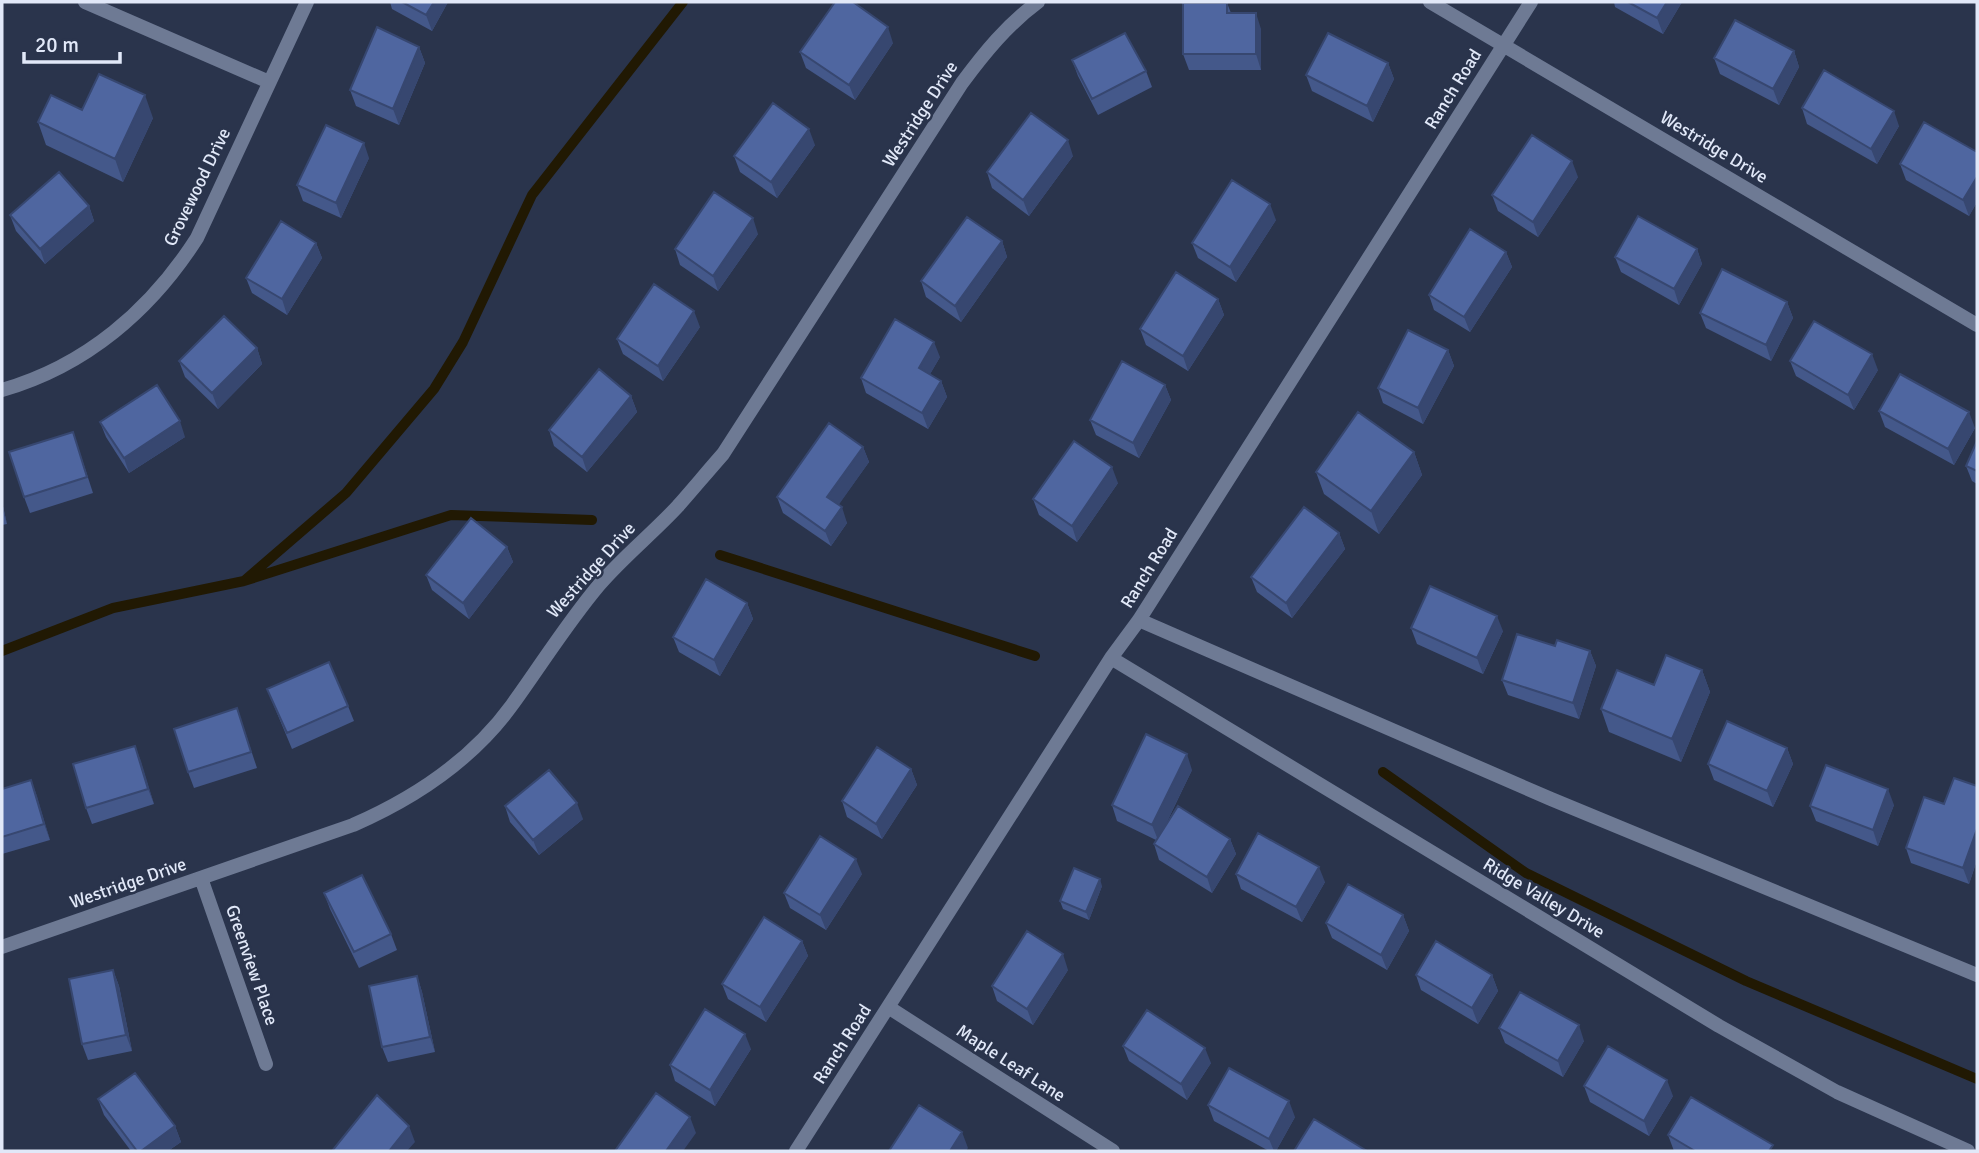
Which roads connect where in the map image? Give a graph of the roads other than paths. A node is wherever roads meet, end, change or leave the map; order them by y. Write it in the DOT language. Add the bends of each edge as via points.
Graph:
graph roads {
  1 [pos="85,2"];
  2 [pos="307,2"];
  3 [pos="1038,2"];
  4 [pos="1430,2"];
  5 [pos="1531,2"];
  6 [pos="1503,45"];
  7 [pos="269,82"];
  8 [pos="1977,325"];
  9 [pos="2,390"];
  10 [pos="1139,620"];
  11 [pos="1111,658"];
  12 [pos="201,878"];
  13 [pos="2,947"];
  14 [pos="1977,975"];
  15 [pos="888,1007"];
  16 [pos="266,1064"];
  17 [pos="796,1151"];
  18 [pos="1113,1151"];
  19 [pos="1968,1151"];
  1 -- 7 [label="street"];
  2 -- 7 [label="street, Grovewood Drive"];
  3 -- 12 [label="street, Westridge Drive" via="987,49 962,83 723,454 678,507 601,582 494,727 459,762 386,810"];
  4 -- 6 [label="street, Westridge Drive"];
  5 -- 6 [label="street, Ranch Road"];
  6 -- 8 [label="street, Westridge Drive"];
  6 -- 10 [label="street, Ranch Road"];
  7 -- 9 [label="street, Grovewood Drive" via="197,238 152,299 102,343 66,365"];
  10 -- 11 [label="street, Ranch Road"];
  10 -- 14 [label="street" via="1551,799"];
  11 -- 15 [label="street, Ranch Road"];
  11 -- 19 [label="street, Ridge Valley Drive" via="1719,1026 1837,1092"];
  12 -- 13 [label="street, Westridge Drive"];
  12 -- 16 [label="street, Greenview Place"];
  15 -- 17 [label="street, Ranch Road"];
  15 -- 18 [label="street, Maple Leaf Lane"];
}
